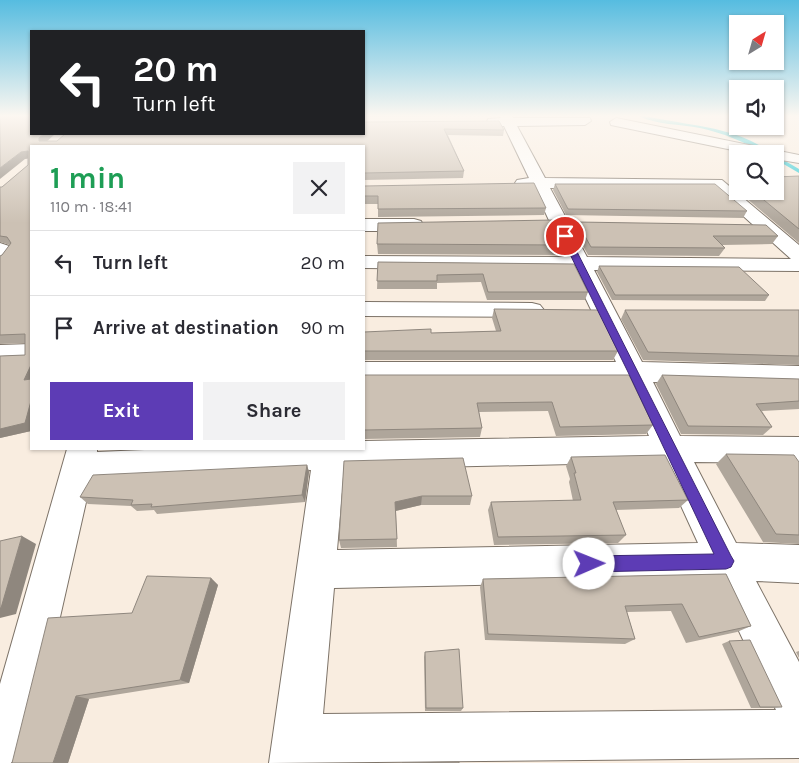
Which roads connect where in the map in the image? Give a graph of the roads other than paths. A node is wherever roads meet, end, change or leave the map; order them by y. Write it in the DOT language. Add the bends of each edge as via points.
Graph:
graph roads {
  1 [pos="519,152"];
  2 [pos="762,152"];
  3 [pos="799,159"];
  4 [pos="539,183"];
  5 [pos="510,184"];
  6 [pos="432,224"];
  7 [pos="365,225"];
  8 [pos="736,226"];
  9 [pos="765,226"];
  10 [pos="0,249"];
  11 [pos="799,255"];
  12 [pos="0,258"];
  13 [pos="365,262"];
  14 [pos="578,262"];
  15 [pos="799,265"];
  16 [pos="365,309"];
  17 [pos="552,310"];
  18 [pos="592,311"];
  19 [pos="631,311"];
  20 [pos="30,353"];
  21 [pos="0,354"];
  22 [pos="365,372"];
  23 [pos="634,372"];
  24 [pos="799,376"];
  25 [pos="670,448"];
  26 [pos="799,450"];
  27 [pos="330,452"];
  28 [pos="80,458"];
  29 [pos="726,561"];
  30 [pos="799,564"];
  31 [pos="316,569"];
  32 [pos="799,708"];
  33 [pos="799,734"];
  34 [pos="295,751"];
  35 [pos="2,763"];
  1 -- 4 [label="street"];
  2 -- 3 [label="street"];
  4 -- 5 [label="street"];
  4 -- 9 [label="street" via="716,183"];
  4 -- 14 [label="street"];
  6 -- 7 [label="street"];
  8 -- 9 [label="street"];
  9 -- 11 [label="street"];
  10 -- 12 [label="street" via="5,251"];
  13 -- 14 [label="street"];
  14 -- 15 [label="street"];
  14 -- 18 [label="street"];
  16 -- 17 [label="street"];
  18 -- 19 [label="street"];
  18 -- 23 [label="street"];
  20 -- 21 [label="street"];
  22 -- 23 [label="street"];
  23 -- 24 [label="street"];
  23 -- 25 [label="street"];
  25 -- 26 [label="street"];
  25 -- 27 [label="street"];
  25 -- 29 [label="street"];
  27 -- 28 [label="street"];
  27 -- 31 [label="street"];
  28 -- 35 [label="street"];
  29 -- 30 [label="street"];
  29 -- 31 [label="street"];
  29 -- 32 [label="street"];
  31 -- 34 [label="street"];
  33 -- 34 [label="street"];
}
